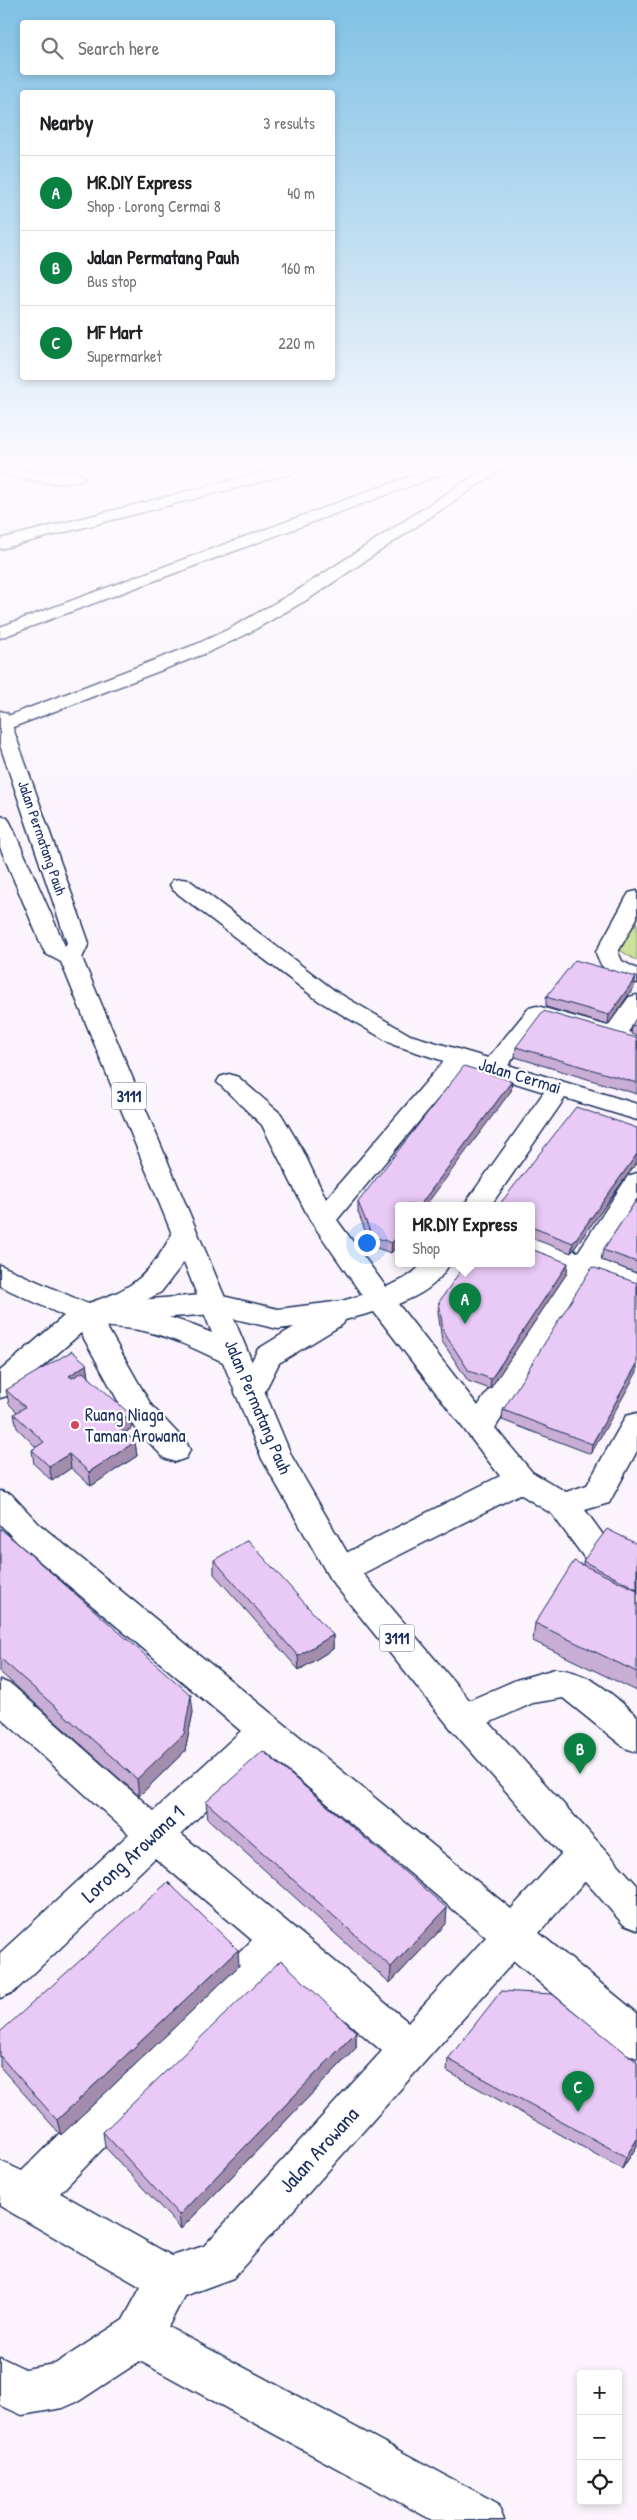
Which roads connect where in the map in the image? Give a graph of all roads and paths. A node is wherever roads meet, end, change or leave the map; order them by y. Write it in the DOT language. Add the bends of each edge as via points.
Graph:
graph roads {
  1 [pos="93,582"];
  2 [pos="137,582"];
  3 [pos="323,582"];
  4 [pos="60,594"];
  5 [pos="0,633"];
  6 [pos="1,722"];
  7 [pos="1,825"];
  8 [pos="181,885"];
  9 [pos="637,898"];
  10 [pos="71,958"];
  11 [pos="637,976"];
  12 [pos="637,1002"];
  13 [pos="614,1035"];
  14 [pos="637,1042"];
  15 [pos="459,1058"];
  16 [pos="493,1068"];
  17 [pos="229,1082"];
  18 [pos="560,1088"];
  19 [pos="637,1112"];
  20 [pos="637,1182"];
  21 [pos="479,1202"];
  22 [pos="324,1220"];
  23 [pos="186,1234"];
  24 [pos="535,1247"];
  25 [pos="584,1265"];
  26 [pos="433,1267"];
  27 [pos="0,1275"];
  28 [pos="637,1284"];
  29 [pos="380,1300"];
  30 [pos="214,1304"];
  31 [pos="342,1311"];
  32 [pos="86,1314"];
  33 [pos="236,1356"];
  34 [pos="0,1388"];
  35 [pos="250,1393"];
  36 [pos="637,1424"];
  37 [pos="479,1429"];
  38 [pos="176,1450"];
  39 [pos="521,1480"];
  40 [pos="0,1503"];
  41 [pos="563,1506"];
  42 [pos="341,1570"];
  43 [pos="637,1580"];
  44 [pos="0,1695"];
  45 [pos="464,1719"];
  46 [pos="266,1730"];
  47 [pos="637,1737"];
  48 [pos="154,1834"];
  49 [pos="585,1854"];
  50 [pos="637,1912"];
  51 [pos="513,1935"];
  52 [pos="279,1939"];
  53 [pos="4,1970"];
  54 [pos="637,2038"];
  55 [pos="410,2049"];
  56 [pos="13,2190"];
  57 [pos="169,2279"];
  58 [pos="138,2336"];
  59 [pos="0,2380"];
  60 [pos="480,2520"];
  1 -- 4 [label="main road"];
  2 -- 5 [label="main road"];
  3 -- 6 [label="main road" via="203,648"];
  6 -- 10 [label="main road, Jalan Permatang Pauh" via="78,943"];
  7 -- 10 [label="main road, Jalan Permatang Pauh" via="54,949"];
  8 -- 15 [label="main road, Jalan Cermai" via="327,996 402,1040"];
  9 -- 11 [label="main road" via="607,952 613,966"];
  10 -- 23 [label="main road, Jalan Permatang Pauh / 3111"];
  12 -- 13 [label="main road"];
  13 -- 14 [label="main road"];
  13 -- 16 [label="main road" via="537,1013"];
  15 -- 16 [label="main road, Jalan Cermai"];
  15 -- 22 [label="main road"];
  16 -- 18 [label="main road, Jalan Cermai"];
  17 -- 22 [label="main road" via="272,1120"];
  18 -- 19 [label="main road, Jalan Cermai"];
  18 -- 21 [label="main road"];
  20 -- 25 [label="main road"];
  22 -- 29 [label="main road"];
  23 -- 30 [label="main road, Jalan Permatang Pauh / 3111"];
  23 -- 32 [label="main road" via="170,1266 155,1284 132,1299"];
  24 -- 25 [label="main road"];
  25 -- 28 [label="main road"];
  25 -- 37 [label="main road"];
  26 -- 29 [label="main road" via="428,1275 408,1289"];
  27 -- 32 [label="main road"];
  29 -- 31 [label="main road"];
  29 -- 37 [label="main road"];
  30 -- 31 [label="main road" via="278,1319"];
  30 -- 32 [label="main road"];
  30 -- 33 [label="main road, Jalan Permatang Pauh / 3111"];
  31 -- 35 [label="main road" via="268,1356"];
  32 -- 33 [label="main road" via="146,1321 178,1330"];
  32 -- 34 [label="main road"];
  32 -- 38 [label="main road" via="140,1413"];
  33 -- 35 [label="main road, Jalan Permatang Pauh / 3111"];
  35 -- 42 [label="main road, Jalan Permatang Pauh / 3111" via="277,1459"];
  36 -- 41 [label="main road" via="598,1494"];
  37 -- 39 [label="main road"];
  39 -- 41 [label="main road"];
  39 -- 42 [label="main road"];
  40 -- 46 [label="main road" via="28,1533"];
  41 -- 43 [label="main road" via="603,1559"];
  42 -- 45 [label="main road, Jalan Permatang Pauh / 3111"];
  44 -- 48 [label="main road"];
  45 -- 47 [label="main road" via="521,1692 566,1684 580,1691"];
  45 -- 49 [label="main road, Jalan Permatang Pauh / 3111"];
  46 -- 48 [label="main road, Lorong Arowana 1"];
  46 -- 51 [label="main road"];
  48 -- 52 [label="main road"];
  48 -- 53 [label="main road, Lorong Arowana 1"];
  49 -- 50 [label="main road, Jalan Permatang Pauh / 3111"];
  49 -- 51 [label="main road, Jalan Arowana"];
  51 -- 54 [label="main road"];
  51 -- 55 [label="main road, Jalan Arowana"];
  52 -- 55 [label="main road"];
  52 -- 56 [label="main road"];
  55 -- 57 [label="main road, Jalan Arowana" via="218,2263"];
  56 -- 57 [label="main road"];
  57 -- 58 [label="main road"];
  58 -- 59 [label="main road" via="63,2385 22,2392"];
  58 -- 60 [label="main road"];
}
